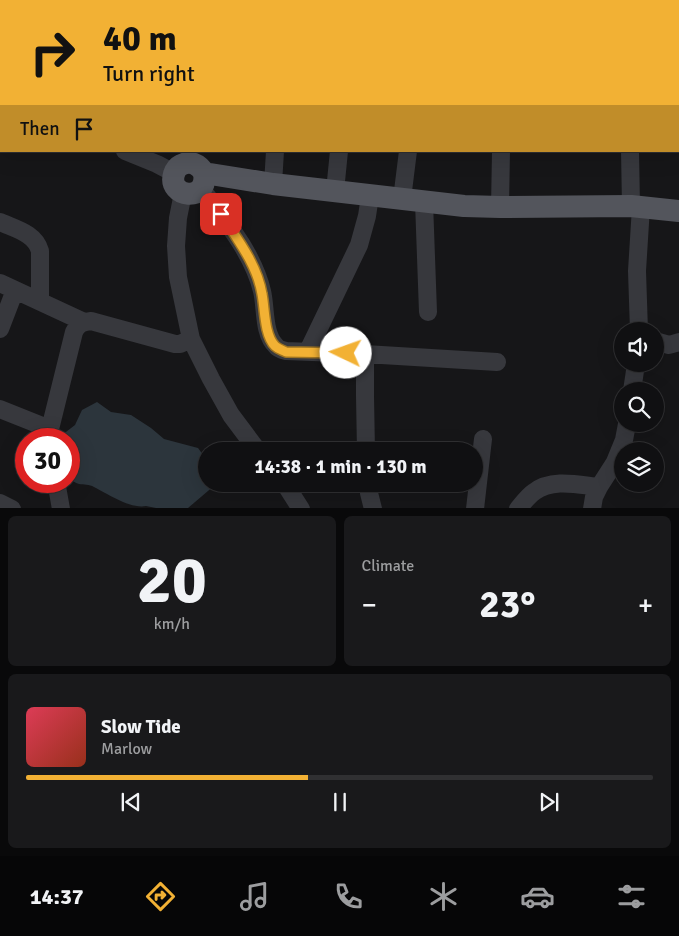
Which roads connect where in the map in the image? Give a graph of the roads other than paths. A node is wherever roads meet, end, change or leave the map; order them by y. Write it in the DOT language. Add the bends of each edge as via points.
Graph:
graph roads {
  1 [pos="127,152"];
  2 [pos="275,152"];
  3 [pos="339,152"];
  4 [pos="408,152"];
  5 [pos="501,152"];
  6 [pos="630,152"];
  7 [pos="190,170"];
  8 [pos="272,184"];
  9 [pos="335,191"];
  10 [pos="370,196"];
  11 [pos="413,201"];
  12 [pos="500,207"];
  13 [pos="636,207"];
  14 [pos="679,211"];
  15 [pos="0,222"];
  16 [pos="8,286"];
  17 [pos="40,301"];
  18 [pos="428,312"];
  19 [pos="84,322"];
  20 [pos="639,322"];
  21 [pos="0,329"];
  22 [pos="190,339"];
  23 [pos="679,342"];
  24 [pos="664,344"];
  25 [pos="308,351"];
  26 [pos="365,354"];
  27 [pos="496,362"];
  28 [pos="0,409"];
  29 [pos="38,428"];
  30 [pos="51,428"];
  31 [pos="626,432"];
  32 [pos="483,439"];
  33 [pos="251,442"];
  34 [pos="366,442"];
  35 [pos="599,487"];
  36 [pos="290,492"];
  37 [pos="369,492"];
  38 [pos="58,493"];
  39 [pos="0,504"];
  40 [pos="12,508"];
  41 [pos="61,508"];
  42 [pos="301,508"];
  43 [pos="374,508"];
  44 [pos="477,508"];
  45 [pos="518,508"];
  46 [pos="592,508"];
  1 -- 7 [label="street" via="157,164"];
  2 -- 8 [label="street"];
  3 -- 9 [label="street"];
  4 -- 11 [label="street"];
  5 -- 12 [label="street"];
  6 -- 13 [label="street"];
  7 -- 8 [label="main road"];
  7 -- 22 [label="street" via="178,218 176,246 178,277"];
  7 -- 25 [label="street" via="254,267 272,341 286,352"];
  8 -- 9 [label="main road"];
  9 -- 10 [label="main road"];
  10 -- 11 [label="main road"];
  10 -- 25 [label="street" via="359,245"];
  11 -- 12 [label="main road"];
  11 -- 18 [label="street"];
  12 -- 13 [label="main road"];
  13 -- 14 [label="main road"];
  13 -- 20 [label="street"];
  15 -- 17 [label="street" via="32,237 38,244"];
  16 -- 17 [label="street"];
  16 -- 21 [label="street"];
  17 -- 19 [label="street"];
  19 -- 22 [label="street" via="91,321 175,344"];
  19 -- 30 [label="street" via="74,332"];
  22 -- 33 [label="street" via="231,415"];
  23 -- 24 [label="street"];
  25 -- 26 [label="street"];
  26 -- 27 [label="street"];
  26 -- 34 [label="street"];
  28 -- 29 [label="street"];
  31 -- 35 [label="street" via="615,462"];
  32 -- 44 [label="street"];
  35 -- 45 [label="street" via="552,484 534,491"];
  35 -- 46 [label="street"];
  36 -- 42 [label="street"];
  37 -- 43 [label="street"];
  38 -- 41 [label="street"];
  39 -- 40 [label="street"];
}
